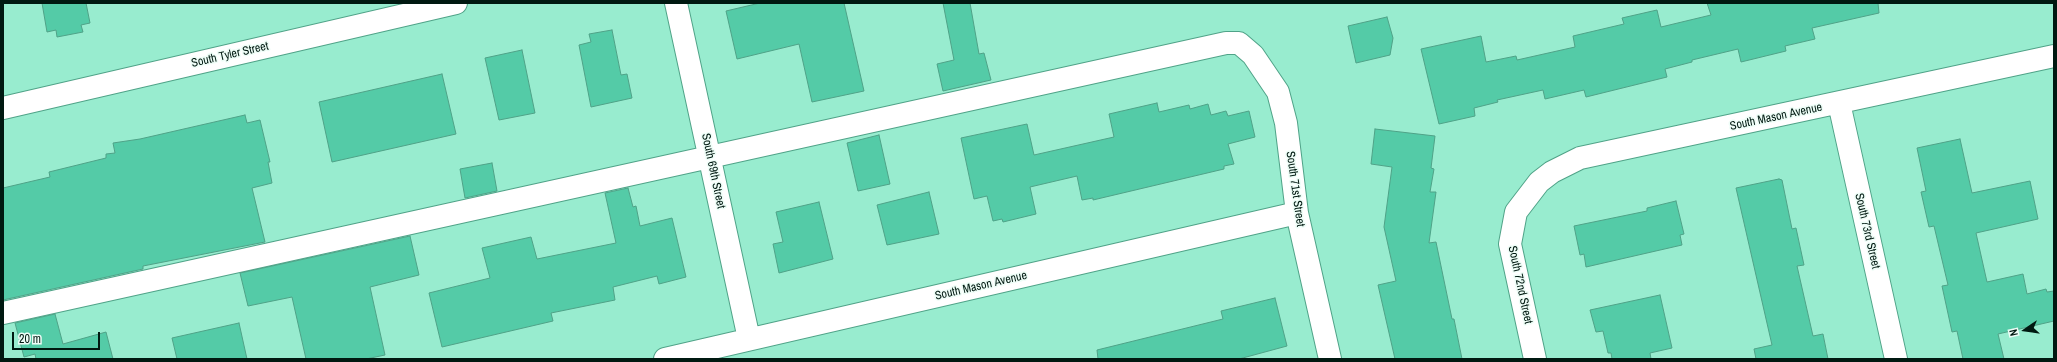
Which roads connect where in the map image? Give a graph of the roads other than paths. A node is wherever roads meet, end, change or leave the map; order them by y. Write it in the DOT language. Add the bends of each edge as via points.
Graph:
graph roads {
  1 [pos="456,3"];
  2 [pos="676,3"];
  3 [pos="2054,56"];
  4 [pos="1839,104"];
  5 [pos="3,108"];
  6 [pos="710,157"];
  7 [pos="1516,212"];
  8 [pos="1297,213"];
  9 [pos="3,313"];
  10 [pos="749,339"];
  11 [pos="665,359"];
  12 [pos="1330,359"];
  13 [pos="1535,359"];
  14 [pos="1896,359"];
  1 -- 5 [label="street, South Tyler Street"];
  2 -- 6 [label="street, South 69th Street"];
  3 -- 4 [label="street, South Mason Avenue"];
  4 -- 7 [label="street, South Mason Avenue" via="1580,158 1552,172 1539,182"];
  4 -- 14 [label="street, South 73rd Street"];
  6 -- 8 [label="street, South 71st Street" via="1226,43 1239,43 1253,55 1278,92 1286,123"];
  6 -- 9 [label="street"];
  6 -- 10 [label="street, South 69th Street"];
  7 -- 13 [label="street, South 72nd Street" via="1510,244"];
  8 -- 10 [label="street, South Mason Avenue"];
  8 -- 12 [label="street, South 71st Street"];
  10 -- 11 [label="street, South Mason Avenue"];
}
